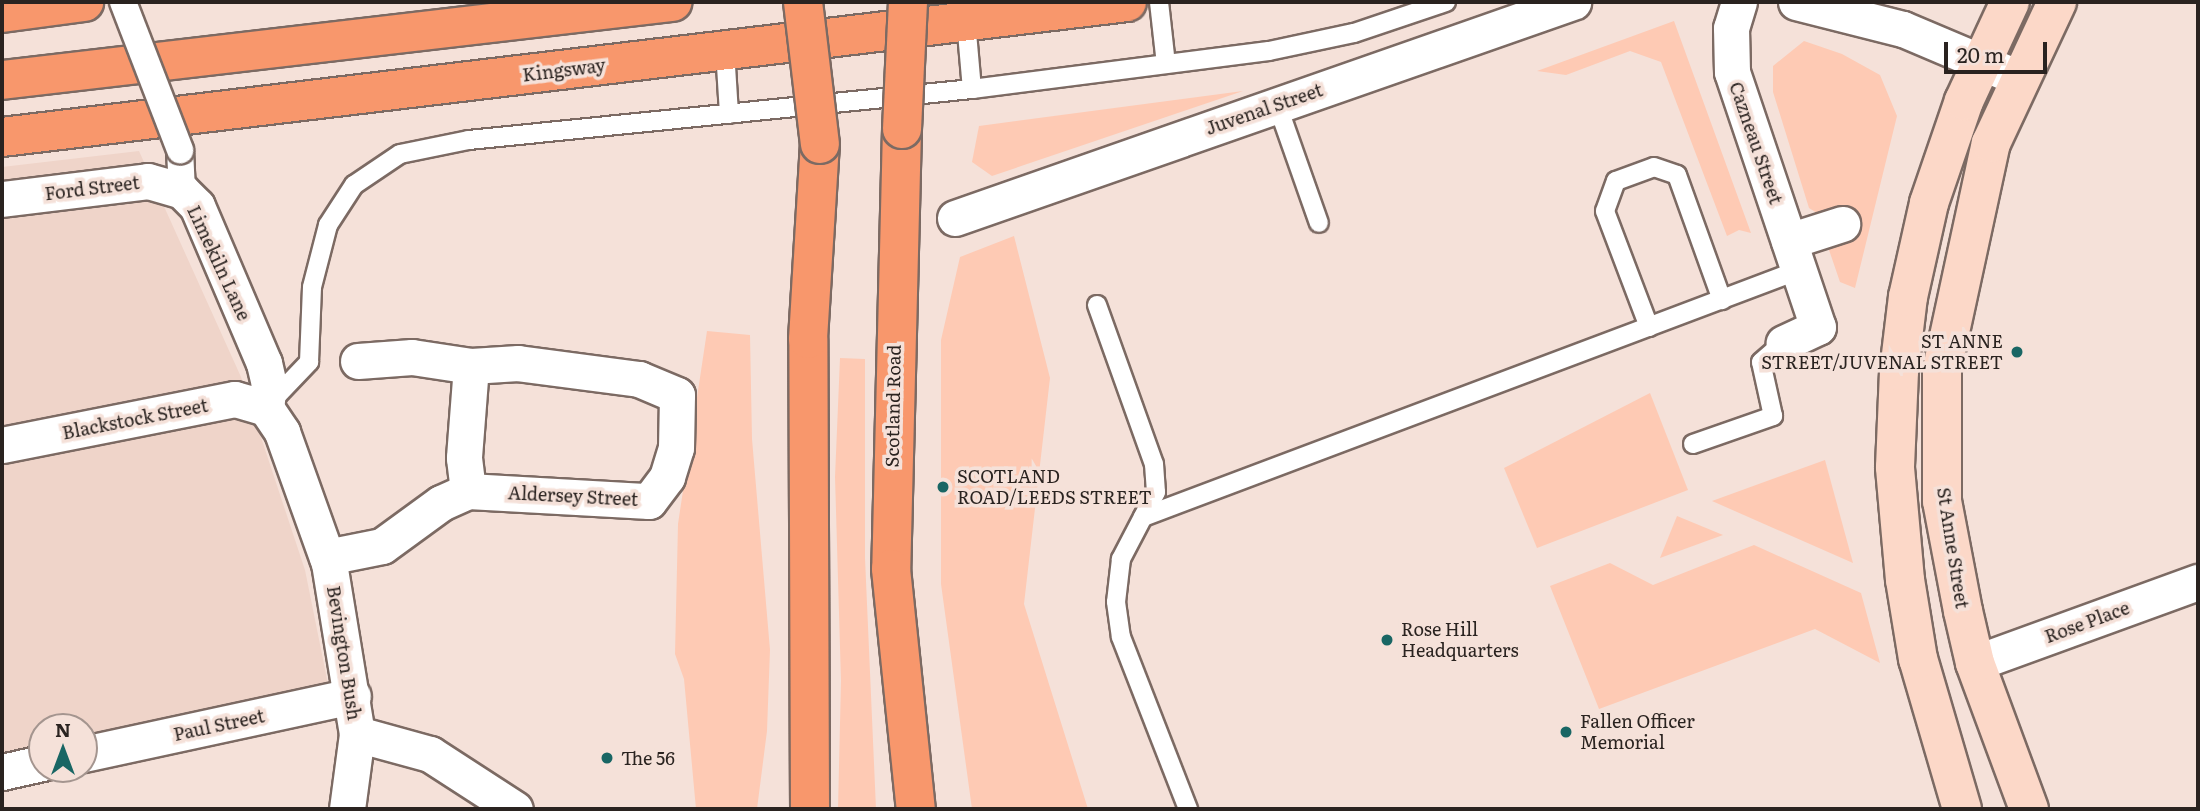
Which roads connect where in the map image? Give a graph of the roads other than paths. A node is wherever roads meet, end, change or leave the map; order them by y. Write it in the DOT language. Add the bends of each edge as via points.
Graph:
graph roads {
  1 [pos="84,2"];
  2 [pos="123,2"];
  3 [pos="672,2"];
  4 [pos="803,2"];
  5 [pos="828,2"];
  6 [pos="908,2"];
  7 [pos="1127,2"];
  8 [pos="1159,2"];
  9 [pos="1446,2"];
  10 [pos="1573,2"];
  11 [pos="1739,2"];
  12 [pos="1796,2"];
  13 [pos="2010,2"];
  14 [pos="2057,2"];
  15 [pos="2,13"];
  16 [pos="966,21"];
  17 [pos="725,50"];
  18 [pos="1982,62"];
  19 [pos="1166,64"];
  20 [pos="2019,78"];
  21 [pos="2,80"];
  22 [pos="972,89"];
  23 [pos="1277,104"];
  24 [pos="729,114"];
  25 [pos="2,137"];
  26 [pos="820,144"];
  27 [pos="182,191"];
  28 [pos="2,199"];
  29 [pos="955,218"];
  30 [pos="1319,223"];
  31 [pos="1842,224"];
  32 [pos="1794,256"];
  33 [pos="1722,300"];
  34 [pos="1097,305"];
  35 [pos="1649,327"];
  36 [pos="1783,343"];
  37 [pos="358,361"];
  38 [pos="471,366"];
  39 [pos="266,408"];
  40 [pos="1693,444"];
  41 [pos="2,445"];
  42 [pos="468,491"];
  43 [pos="1143,517"];
  44 [pos="327,557"];
  45 [pos="2198,582"];
  46 [pos="1975,663"];
  47 [pos="353,696"];
  48 [pos="357,734"];
  49 [pos="98,751"];
  50 [pos="28,766"];
  51 [pos="2,772"];
  52 [pos="347,809"];
  53 [pos="515,809"];
  54 [pos="810,809"];
  55 [pos="916,809"];
  56 [pos="1188,809"];
  57 [pos="1962,809"];
  58 [pos="2029,809"];
  1 -- 15 [label="highway"];
  2 -- 27 [label="street, Limekiln Lane, bridge" via="180,150"];
  3 -- 21 [label="highway"];
  4 -- 26 [label="highway, bridge"];
  5 -- 26 [label="highway, bridge"];
  6 -- 55 [label="highway, Scotland Road, bridge" via="891,569"];
  7 -- 16 [label="highway, Kingsway"];
  8 -- 19 [label="lane"];
  9 -- 19 [label="lane" via="1354,33 1269,51"];
  10 -- 23 [label="street, Juvenal Street"];
  11 -- 32 [label="street, Cazneau Street" via="1731,28 1732,72"];
  12 -- 18 [label="street" via="1903,29"];
  13 -- 18 [label="main road"];
  14 -- 20 [label="main road, St Anne Street"];
  16 -- 17 [label="highway, Kingsway"];
  16 -- 22 [label="lane"];
  17 -- 24 [label="lane"];
  17 -- 25 [label="highway, Kingsway"];
  18 -- 20 [label="street"];
  18 -- 57 [label="main road" via="1929,203 1908,297 1895,467 1918,659"];
  19 -- 22 [label="lane"];
  20 -- 46 [label="main road, St Anne Street" via="1991,143 1942,369 1942,501"];
  22 -- 24 [label="lane"];
  23 -- 29 [label="street, Juvenal Street"];
  23 -- 30 [label="lane"];
  24 -- 39 [label="lane" via="469,140 400,154 354,185 328,225 312,287 309,362"];
  26 -- 54 [label="highway" via="808,339"];
  27 -- 28 [label="street, Ford Street" via="148,181"];
  27 -- 39 [label="street, Limekiln Lane" via="197,206 264,363 269,384"];
  31 -- 32 [label="street"];
  32 -- 33 [label="lane"];
  32 -- 36 [label="street, Cazneau Street" via="1818,327"];
  33 -- 35 [label="lane"];
  33 -- 35 [label="lane" via="1677,175 1654,167 1616,181 1605,211"];
  34 -- 43 [label="lane" via="1154,464 1156,492"];
  35 -- 43 [label="lane"];
  36 -- 40 [label="lane" via="1761,362 1773,416"];
  37 -- 38 [label="street" via="412,357"];
  38 -- 42 [label="street" via="464,457"];
  38 -- 42 [label="street, Aldersey Street" via="518,363 639,379 677,395 676,448 667,477 649,501"];
  39 -- 41 [label="street, Blackstock Street" via="235,399"];
  39 -- 44 [label="street, Bevington Bush" via="282,432"];
  42 -- 44 [label="street" via="442,503 382,547"];
  43 -- 56 [label="lane" via="1121,559 1116,602 1121,637"];
  44 -- 47 [label="street, Bevington Bush"];
  45 -- 46 [label="street, Rose Place"];
  46 -- 58 [label="main road, St Anne Street"];
  47 -- 48 [label="street, Bevington Bush"];
  47 -- 49 [label="street, Paul Street"];
  48 -- 52 [label="street"];
  48 -- 53 [label="street, Bevington Bush" via="430,754"];
  50 -- 51 [label="street"];
}
